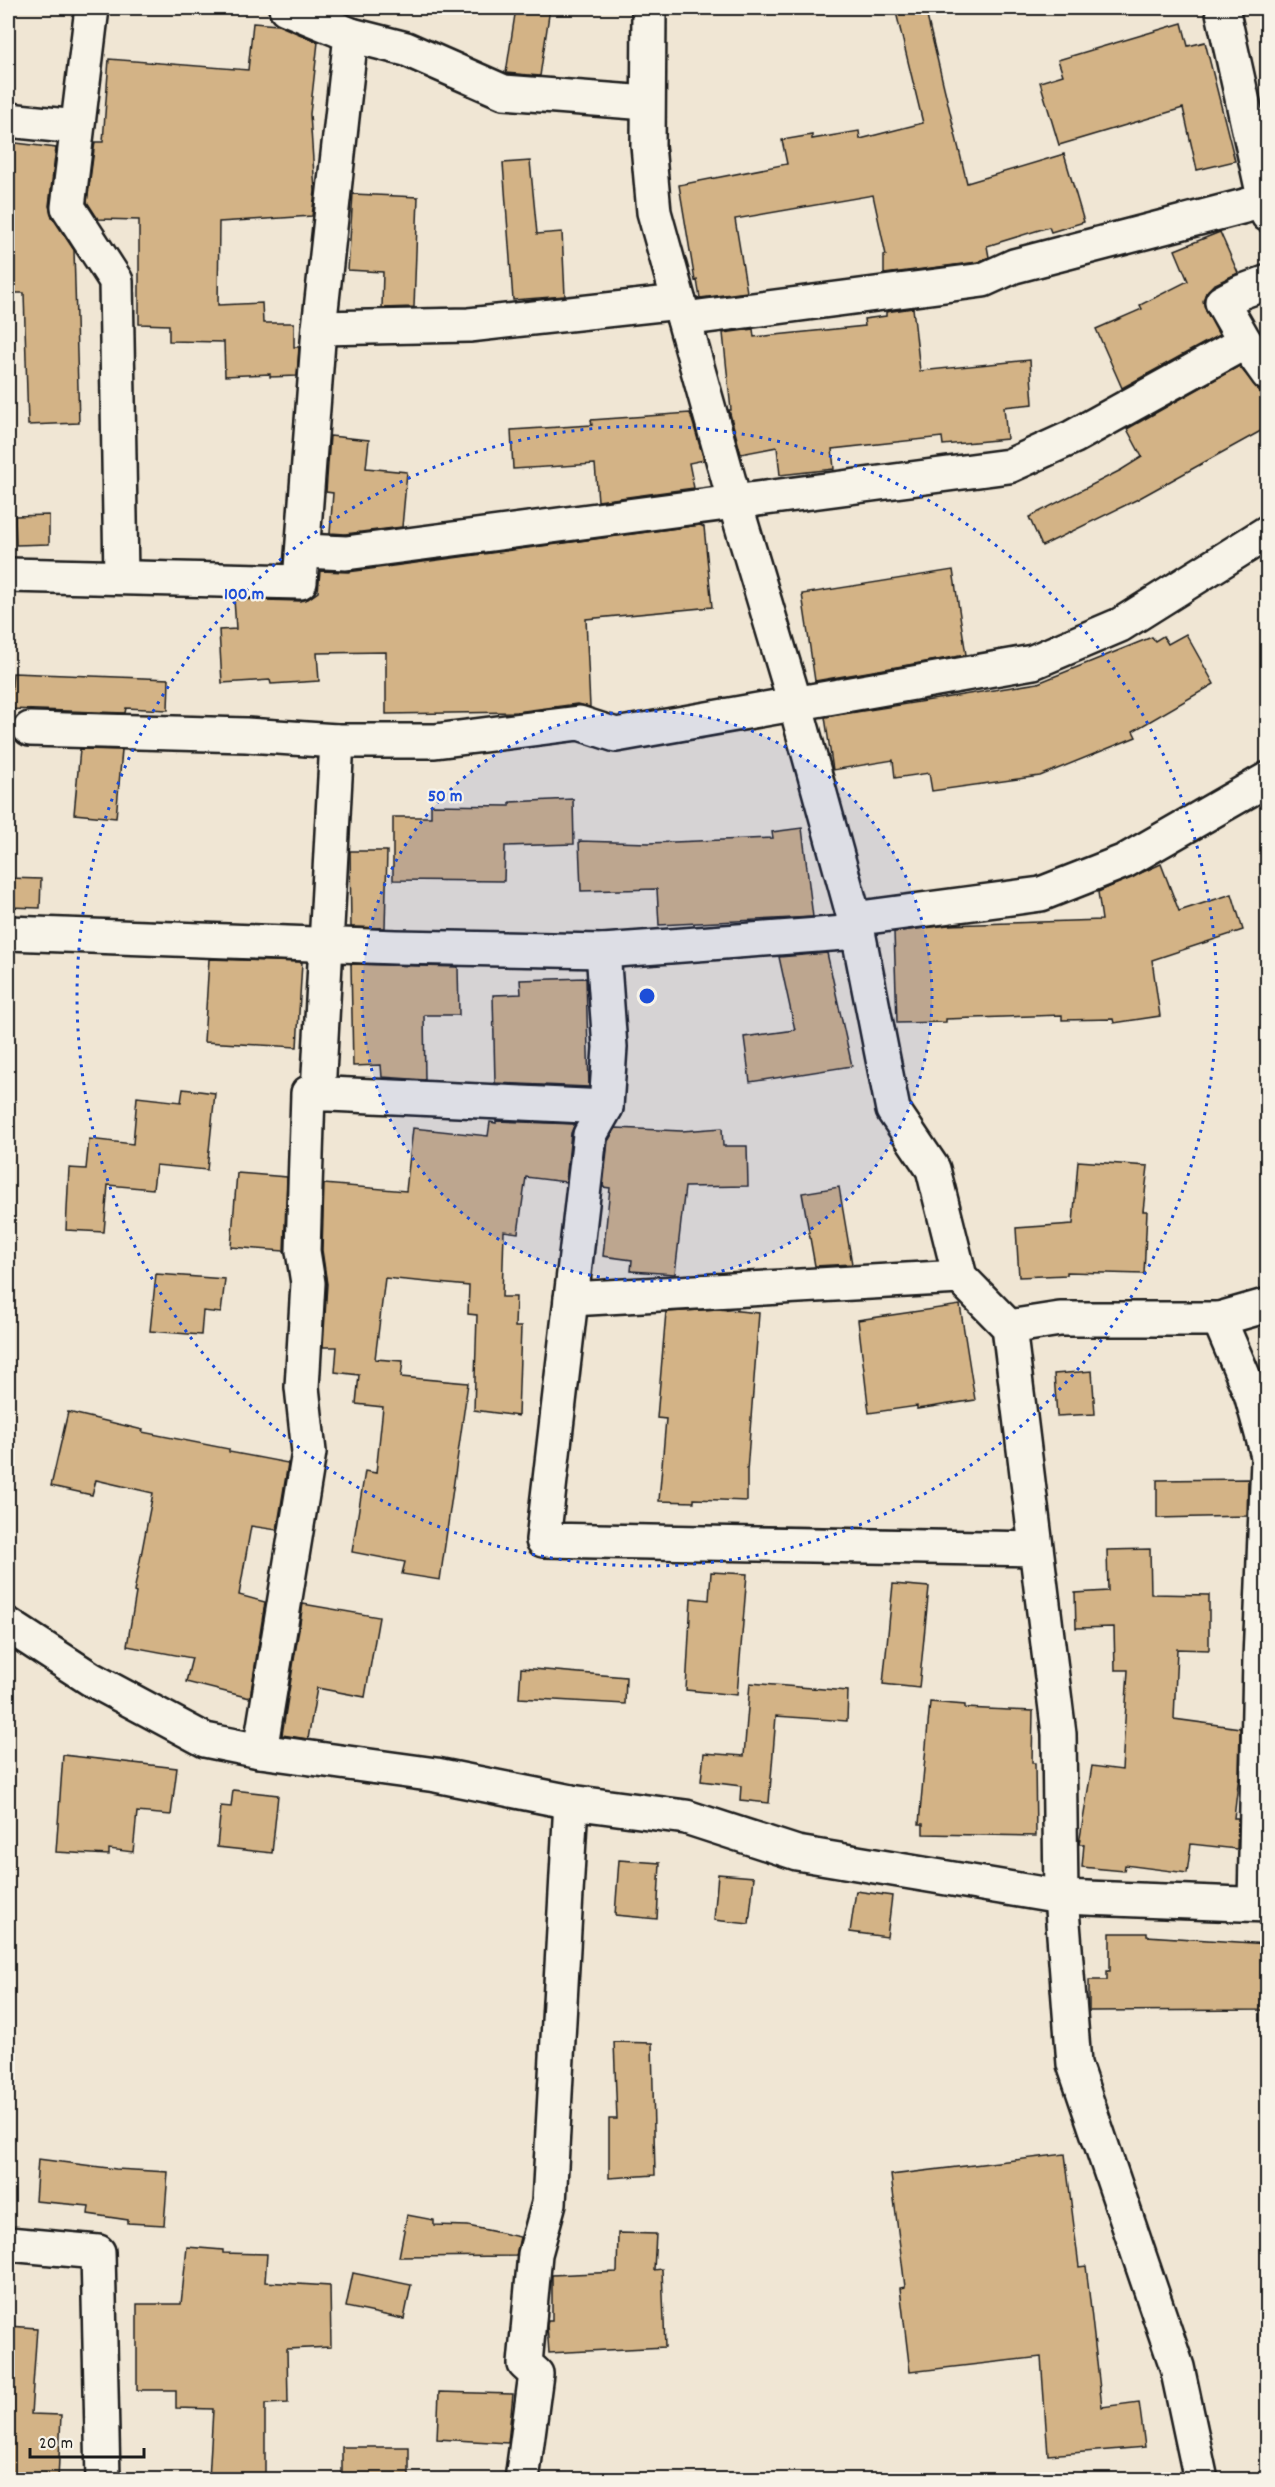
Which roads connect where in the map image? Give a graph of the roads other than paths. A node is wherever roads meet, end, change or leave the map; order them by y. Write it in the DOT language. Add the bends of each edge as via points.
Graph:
graph roads {
  1 [pos="92,8"];
  2 [pos="286,8"];
  3 [pos="648,8"];
  4 [pos="1222,8"];
  5 [pos="351,35"];
  6 [pos="647,103"];
  7 [pos="8,120"];
  8 [pos="78,128"];
  9 [pos="1266,208"];
  10 [pos="1268,282"];
  11 [pos="682,311"];
  12 [pos="319,328"];
  13 [pos="1245,342"];
  14 [pos="1268,374"];
  15 [pos="735,503"];
  16 [pos="1268,532"];
  17 [pos="304,551"];
  18 [pos="8,575"];
  19 [pos="121,577"];
  20 [pos="795,703"];
  21 [pos="30,729"];
  22 [pos="337,741"];
  23 [pos="1268,779"];
  24 [pos="855,926"];
  25 [pos="8,933"];
  26 [pos="327,945"];
  27 [pos="603,951"];
  28 [pos="318,1093"];
  29 [pos="606,1107"];
  30 [pos="960,1277"];
  31 [pos="571,1299"];
  32 [pos="1268,1305"];
  33 [pos="1220,1319"];
  34 [pos="1009,1327"];
  35 [pos="1268,1458"];
  36 [pos="1035,1549"];
  37 [pos="8,1625"];
  38 [pos="260,1750"];
  39 [pos="571,1802"];
  40 [pos="1060,1897"];
  41 [pos="1261,1905"];
  42 [pos="8,2244"];
  43 [pos="103,2480"];
  44 [pos="522,2480"];
  45 [pos="1201,2480"];
  1 -- 8 [label="street"];
  2 -- 5 [label="street"];
  3 -- 6 [label="street"];
  4 -- 9 [label="street"];
  5 -- 6 [label="street" via="406,49 504,92"];
  5 -- 12 [label="street"];
  6 -- 11 [label="street" via="654,212"];
  7 -- 8 [label="street"];
  8 -- 19 [label="street" via="68,207 116,282"];
  9 -- 11 [label="street" via="1014,266 983,280"];
  10 -- 13 [label="street" via="1222,302"];
  11 -- 12 [label="street" via="469,325"];
  11 -- 15 [label="street"];
  12 -- 17 [label="street"];
  13 -- 14 [label="street"];
  13 -- 15 [label="street" via="1073,437 1009,466"];
  15 -- 17 [label="street" via="346,553"];
  15 -- 20 [label="street"];
  16 -- 20 [label="street" via="1120,625 1033,662"];
  17 -- 19 [label="street" via="300,582"];
  18 -- 19 [label="street"];
  20 -- 22 [label="street" via="616,735 579,723 435,741"];
  20 -- 24 [label="street"];
  21 -- 22 [label="street"];
  22 -- 26 [label="street"];
  23 -- 24 [label="street" via="1125,861 1041,894"];
  24 -- 27 [label="street"];
  24 -- 30 [label="street" via="893,1110 933,1169"];
  25 -- 26 [label="street"];
  26 -- 27 [label="street"];
  26 -- 28 [label="street"];
  27 -- 29 [label="street" via="610,1047"];
  28 -- 29 [label="street"];
  28 -- 38 [label="street" via="308,1093 303,1251 308,1283 302,1387 309,1452"];
  29 -- 31 [label="street" via="590,1135"];
  30 -- 31 [label="street"];
  30 -- 34 [label="street"];
  31 -- 36 [label="street" via="543,1540"];
  32 -- 33 [label="street"];
  33 -- 34 [label="street" via="1060,1319"];
  33 -- 35 [label="street" via="1251,1394"];
  34 -- 36 [label="street"];
  35 -- 41 [label="street" via="1260,1659"];
  36 -- 40 [label="street" via="1059,1734"];
  37 -- 38 [label="street" via="91,1679 205,1740"];
  38 -- 39 [label="street" via="436,1775"];
  39 -- 40 [label="street" via="686,1817 797,1853"];
  39 -- 44 [label="street" via="549,2203 535,2254 525,2364 536,2374"];
  40 -- 41 [label="street"];
  40 -- 45 [label="street" via="1074,2064 1177,2367"];
  42 -- 43 [label="street" via="98,2252"];
}
